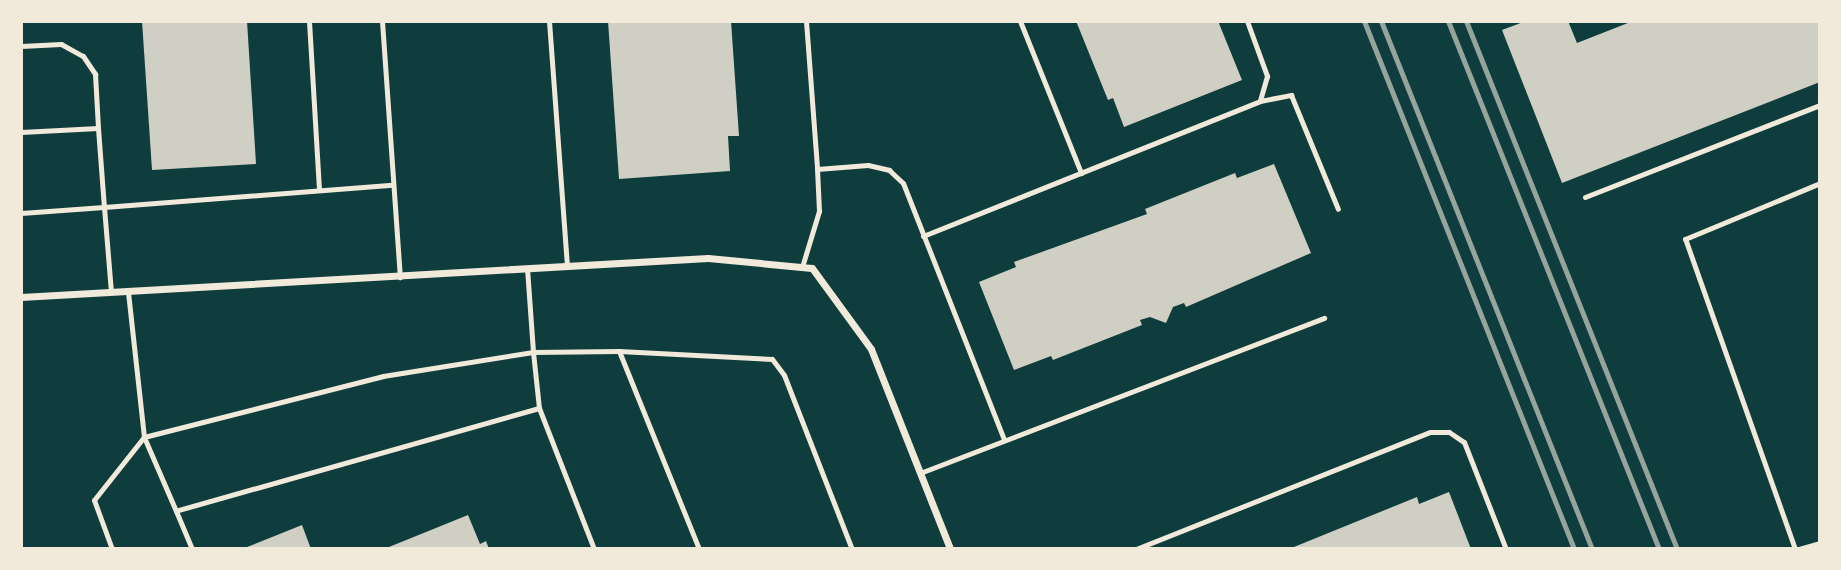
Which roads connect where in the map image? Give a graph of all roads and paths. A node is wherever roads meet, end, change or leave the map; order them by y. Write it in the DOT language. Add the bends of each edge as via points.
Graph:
graph roads {
  1 [pos="309,21"];
  2 [pos="382,21"];
  3 [pos="549,21"];
  4 [pos="807,21"];
  5 [pos="1020,21"];
  6 [pos="1247,21"];
  7 [pos="21,46"];
  8 [pos="1260,101"];
  9 [pos="1820,105"];
  10 [pos="98,128"];
  11 [pos="21,132"];
  12 [pos="817,169"];
  13 [pos="1081,173"];
  14 [pos="1820,183"];
  15 [pos="392,185"];
  16 [pos="319,190"];
  17 [pos="1585,197"];
  18 [pos="104,207"];
  19 [pos="1338,209"];
  20 [pos="21,213"];
  21 [pos="923,236"];
  22 [pos="567,267"];
  23 [pos="803,267"];
  24 [pos="527,268"];
  25 [pos="400,277"];
  26 [pos="128,291"];
  27 [pos="111,292"];
  28 [pos="21,297"];
  29 [pos="1324,318"];
  30 [pos="619,351"];
  31 [pos="533,352"];
  32 [pos="539,408"];
  33 [pos="144,437"];
  34 [pos="1004,440"];
  35 [pos="920,472"];
  36 [pos="176,511"];
  37 [pos="1820,542"];
  38 [pos="112,549"];
  39 [pos="192,549"];
  40 [pos="594,549"];
  41 [pos="699,549"];
  42 [pos="852,549"];
  43 [pos="950,549"];
  44 [pos="1136,549"];
  45 [pos="1506,549"];
  46 [pos="1797,549"];
  1 -- 16 [label="lane"];
  2 -- 15 [label="lane"];
  3 -- 22 [label="lane"];
  4 -- 12 [label="lane"];
  5 -- 13 [label="lane"];
  6 -- 8 [label="lane" via="1267,76"];
  7 -- 10 [label="lane" via="61,44 83,56 95,74"];
  8 -- 13 [label="lane"];
  8 -- 19 [label="lane" via="1291,95"];
  9 -- 17 [label="lane"];
  10 -- 11 [label="lane"];
  10 -- 18 [label="lane"];
  12 -- 21 [label="lane" via="868,166 889,170 903,183"];
  12 -- 23 [label="lane" via="819,211"];
  13 -- 21 [label="lane"];
  14 -- 46 [label="lane" via="1685,239"];
  15 -- 16 [label="lane"];
  15 -- 25 [label="lane"];
  16 -- 18 [label="lane"];
  18 -- 20 [label="lane"];
  18 -- 27 [label="lane"];
  21 -- 34 [label="lane"];
  22 -- 23 [label="street" via="708,258"];
  22 -- 24 [label="street"];
  23 -- 35 [label="street" via="812,268 872,349"];
  24 -- 25 [label="street"];
  24 -- 31 [label="lane"];
  25 -- 26 [label="street"];
  26 -- 27 [label="street"];
  26 -- 33 [label="lane"];
  27 -- 28 [label="street"];
  29 -- 34 [label="lane"];
  30 -- 31 [label="lane"];
  30 -- 41 [label="lane"];
  30 -- 42 [label="lane" via="772,359 784,374"];
  31 -- 32 [label="lane"];
  31 -- 33 [label="lane" via="383,376"];
  32 -- 36 [label="lane"];
  32 -- 40 [label="lane"];
  33 -- 36 [label="lane"];
  33 -- 38 [label="lane" via="94,500"];
  34 -- 35 [label="lane"];
  35 -- 43 [label="street"];
  36 -- 39 [label="lane"];
  37 -- 46 [label="lane"];
  44 -- 45 [label="lane" via="1430,432 1449,432 1464,442"];
}
